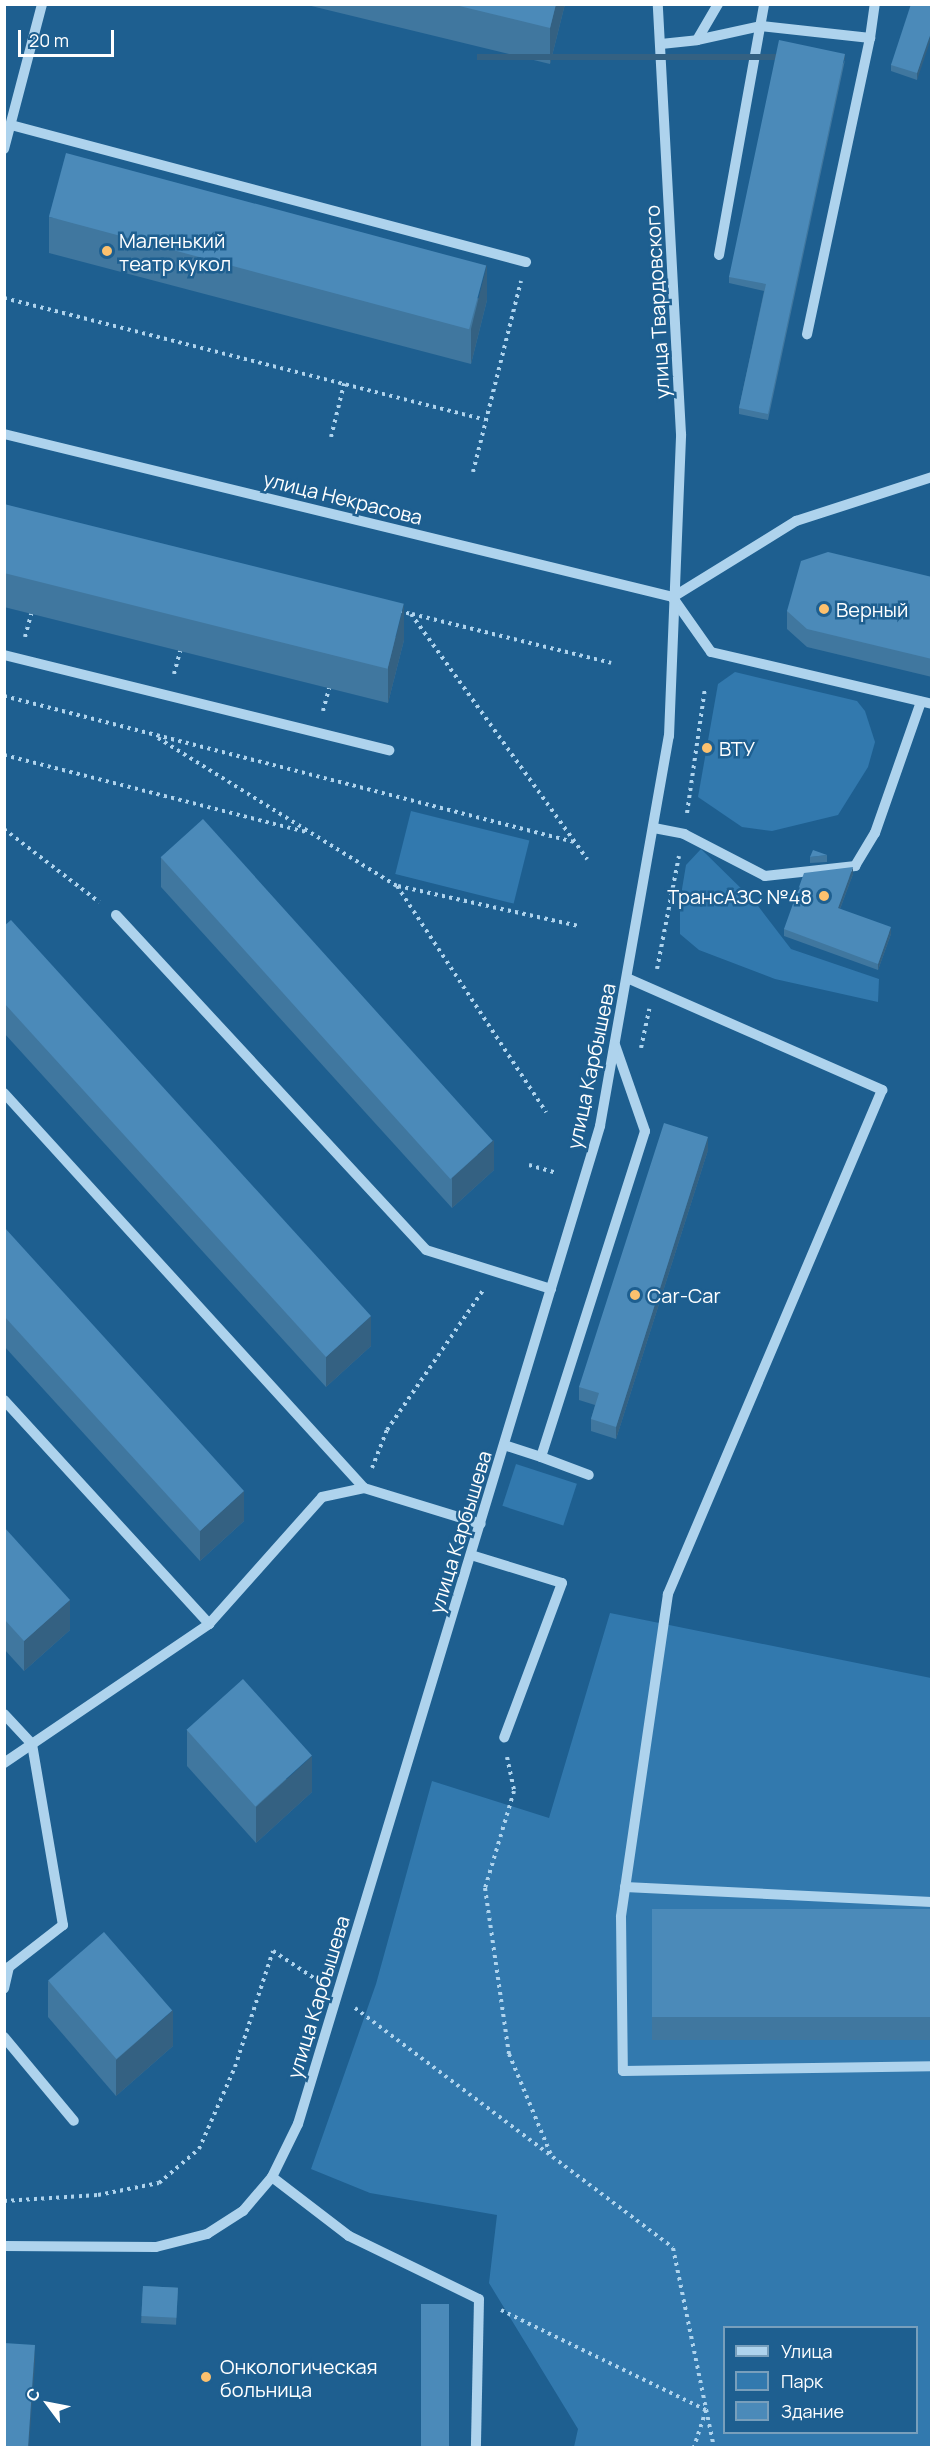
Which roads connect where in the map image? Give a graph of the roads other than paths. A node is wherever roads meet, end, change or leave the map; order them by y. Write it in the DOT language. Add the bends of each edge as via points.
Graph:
graph roads {
  1 [pos="42,4"];
  2 [pos="658,4"];
  3 [pos="718,4"];
  4 [pos="764,4"];
  5 [pos="875,4"];
  6 [pos="761,26"];
  7 [pos="870,38"];
  8 [pos="697,40"];
  9 [pos="661,44"];
  10 [pos="11,125"];
  11 [pos="4,149"];
  12 [pos="718,255"];
  13 [pos="526,262"];
  14 [pos="807,334"];
  15 [pos="4,434"];
  16 [pos="932,477"];
  17 [pos="673,597"];
  18 [pos="4,655"];
  19 [pos="926,703"];
  20 [pos="389,750"];
  21 [pos="654,828"];
  22 [pos="116,915"];
  23 [pos="627,978"];
  24 [pos="615,1044"];
  25 [pos="4,1093"];
  26 [pos="551,1289"];
  27 [pos="4,1400"];
  28 [pos="504,1445"];
  29 [pos="541,1456"];
  30 [pos="589,1475"];
  31 [pos="364,1488"];
  32 [pos="481,1524"];
  33 [pos="471,1555"];
  34 [pos="209,1624"];
  35 [pos="4,1714"];
  36 [pos="504,1738"];
  37 [pos="32,1744"];
  38 [pos="4,1763"];
  39 [pos="625,1887"];
  40 [pos="932,1902"];
  41 [pos="4,1988"];
  42 [pos="4,2037"];
  43 [pos="932,2066"];
  44 [pos="74,2121"];
  45 [pos="272,2177"];
  46 [pos="4,2246"];
  47 [pos="476,2448"];
  1 -- 10 [label="street"];
  2 -- 9 [label="street, улица Твардовского"];
  3 -- 8 [label="street"];
  4 -- 6 [label="street"];
  5 -- 7 [label="street"];
  6 -- 7 [label="street"];
  6 -- 8 [label="street"];
  6 -- 12 [label="street"];
  7 -- 14 [label="street"];
  8 -- 9 [label="street"];
  9 -- 17 [label="street, улица Твардовского" via="681,434"];
  10 -- 11 [label="street"];
  10 -- 13 [label="street"];
  15 -- 17 [label="street, улица Некрасова"];
  16 -- 17 [label="street" via="796,521"];
  17 -- 19 [label="street" via="711,652"];
  17 -- 21 [label="street, улица Карбышева" via="669,736"];
  18 -- 20 [label="street"];
  19 -- 21 [label="street" via="874,833 855,866 765,876 684,834"];
  21 -- 23 [label="street, улица Карбышева"];
  22 -- 26 [label="street" via="426,1250"];
  23 -- 24 [label="street, улица Карбышева"];
  23 -- 39 [label="street" via="882,1090 668,1594"];
  24 -- 26 [label="street, улица Карбышева" via="600,1126"];
  24 -- 29 [label="street" via="645,1131"];
  25 -- 31 [label="street"];
  26 -- 28 [label="street, улица Карбышева"];
  27 -- 34 [label="street"];
  28 -- 29 [label="street"];
  28 -- 32 [label="street, улица Карбышева"];
  29 -- 30 [label="street"];
  31 -- 32 [label="street"];
  31 -- 34 [label="street" via="322,1497"];
  32 -- 33 [label="street, улица Карбышева"];
  33 -- 36 [label="street" via="562,1583"];
  33 -- 45 [label="street, улица Карбышева" via="298,2124"];
  34 -- 37 [label="street"];
  35 -- 37 [label="street"];
  37 -- 38 [label="street"];
  37 -- 41 [label="street" via="63,1925 9,1967"];
  39 -- 40 [label="street"];
  39 -- 43 [label="street" via="622,2071"];
  42 -- 44 [label="street"];
  45 -- 46 [label="street, улица Карбышева" via="243,2211 207,2234 156,2247"];
  45 -- 47 [label="street" via="349,2236 479,2300"];
}
